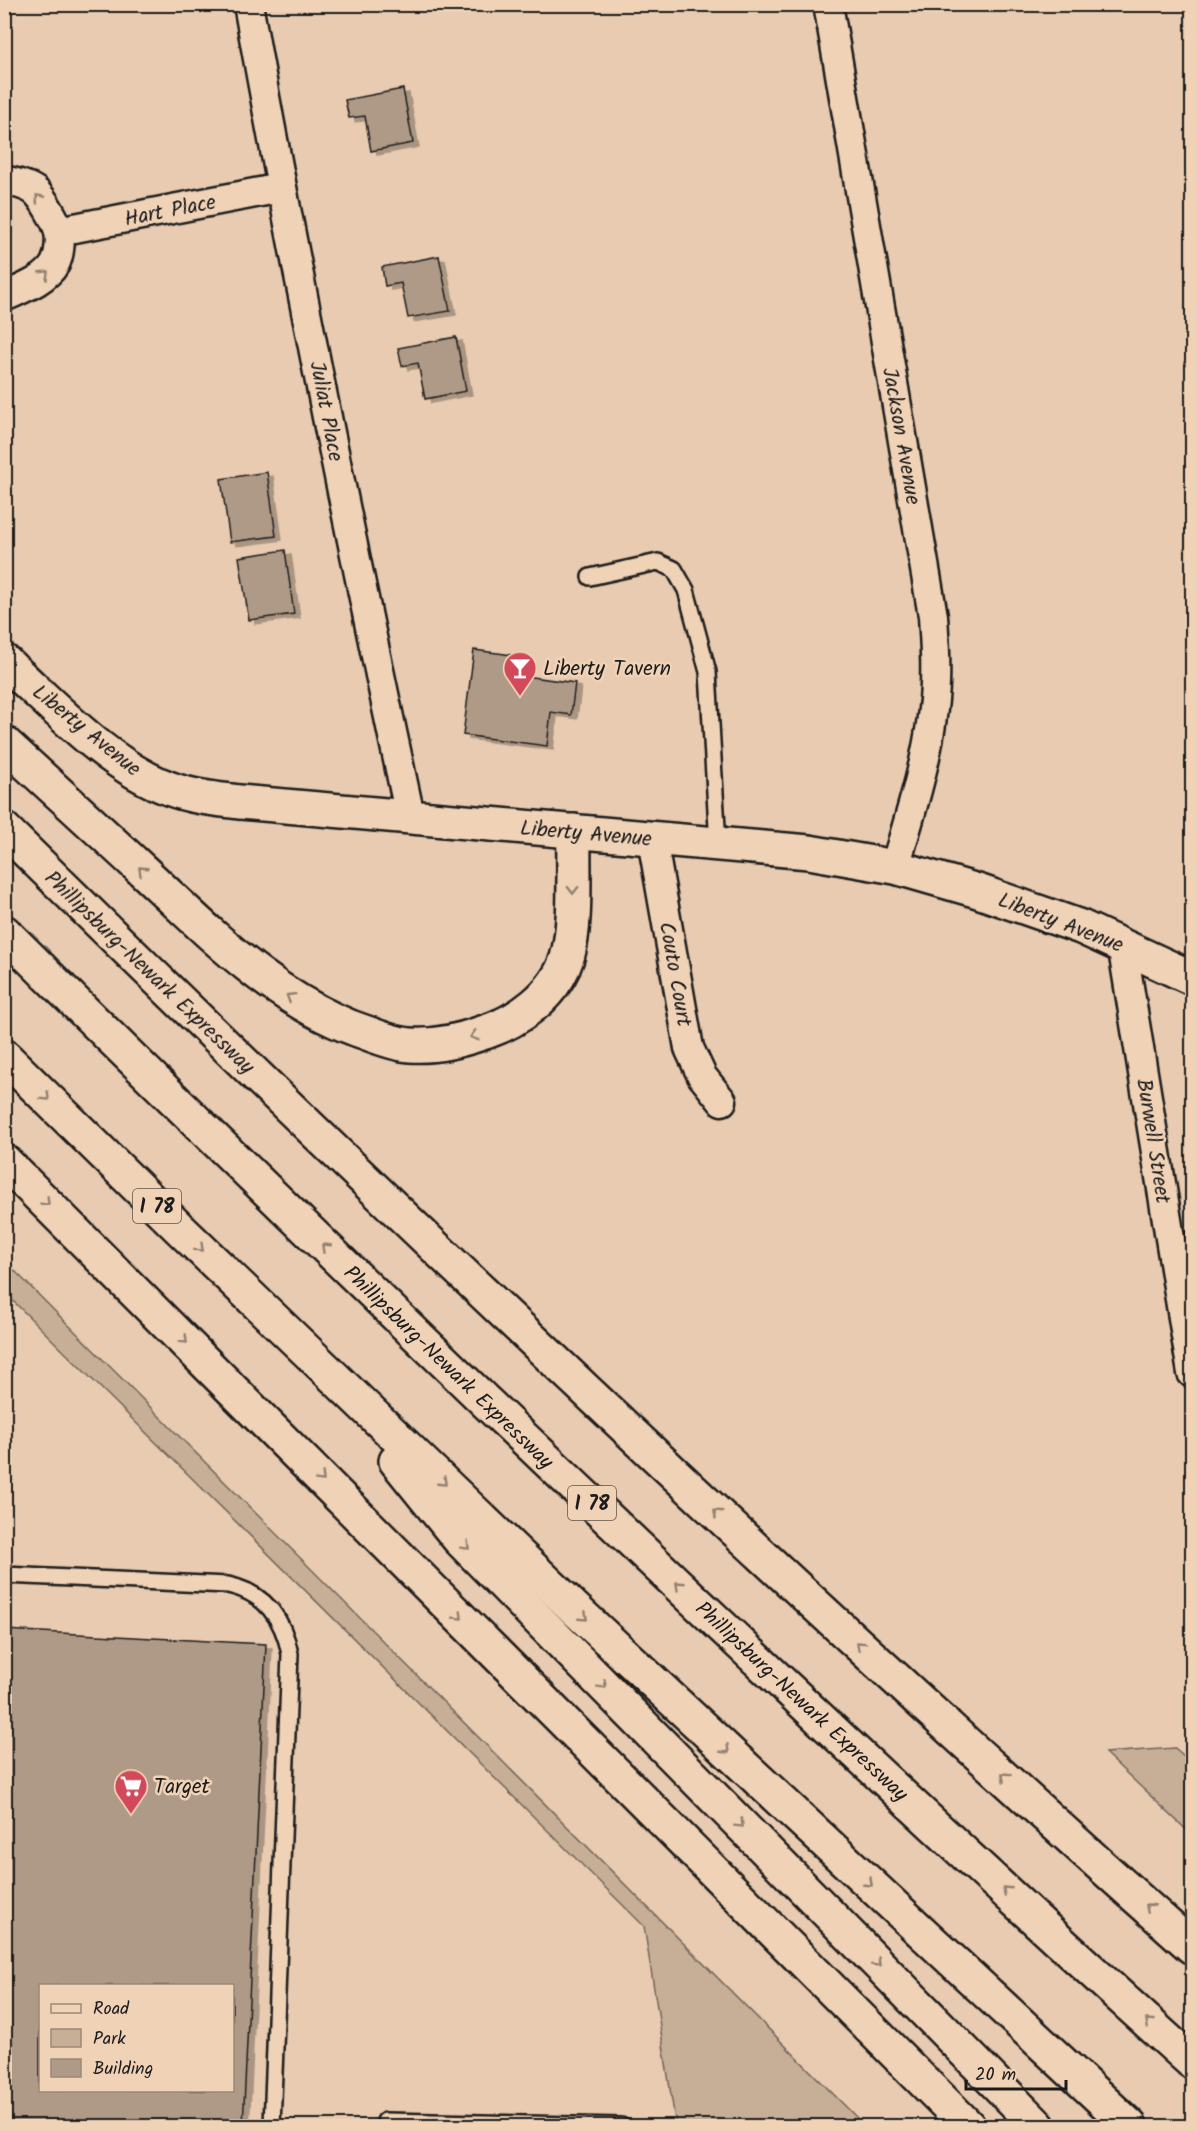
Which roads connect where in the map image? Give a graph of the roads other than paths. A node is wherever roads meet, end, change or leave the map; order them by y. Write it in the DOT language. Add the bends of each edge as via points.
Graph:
graph roads {
  1 [pos="248,4"];
  2 [pos="828,4"];
  3 [pos="4,181"];
  4 [pos="281,188"];
  5 [pos="59,231"];
  6 [pos="4,297"];
  7 [pos="590,577"];
  8 [pos="4,661"];
  9 [pos="4,743"];
  10 [pos="410,816"];
  11 [pos="4,829"];
  12 [pos="574,831"];
  13 [pos="652,839"];
  14 [pos="718,844"];
  15 [pos="895,867"];
  16 [pos="4,932"];
  17 [pos="1122,944"];
  18 [pos="1192,978"];
  19 [pos="4,1056"];
  20 [pos="722,1101"];
  21 [pos="4,1161"];
  22 [pos="310,1354"];
  23 [pos="1192,1373"];
  24 [pos="4,1575"];
  25 [pos="1192,1947"];
  26 [pos="1192,2062"];
  27 [pos="272,2127"];
  28 [pos="385,2127"];
  29 [pos="621,2127"];
  30 [pos="968,2127"];
  31 [pos="1038,2127"];
  32 [pos="1130,2127"];
  1 -- 4 [label="street, Juliat Place"];
  2 -- 15 [label="street, Jackson Avenue" via="933,616 934,707 927,752"];
  5 -- 3 [label="street, one-way" via="35,191"];
  4 -- 5 [label="street, Hart Place"];
  4 -- 10 [label="street, Juliat Place"];
  6 -- 5 [label="street, one-way" via="38,281 54,265"];
  7 -- 14 [label="lane" via="658,562 674,569 686,590 708,672"];
  8 -- 10 [label="main road, Liberty Avenue" via="116,758 171,789 238,802"];
  12 -- 9 [label="main road, one-way" via="572,935 567,959 557,979 529,1009 509,1022 464,1039 410,1045 350,1028 286,994 205,927"];
  10 -- 12 [label="main road, Liberty Avenue"];
  25 -- 11 [label="main road, Phillipsburg-Newark Expressway, one-way" via="763,1557 511,1321"];
  12 -- 13 [label="main road, Liberty Avenue"];
  13 -- 14 [label="main road, Liberty Avenue"];
  13 -- 20 [label="street, Couto Court" via="689,1048 702,1076"];
  14 -- 15 [label="main road, Liberty Avenue" via="809,852"];
  15 -- 17 [label="main road, Liberty Avenue" via="997,898"];
  26 -- 16 [label="main road, Phillipsburg-Newark Expressway / I 78, one-way" via="574,1486"];
  17 -- 18 [label="main road, Liberty Avenue"];
  17 -- 23 [label="street, Burwell Street"];
  19 -- 22 [label="main road, I 78, one-way"];
  21 -- 30 [label="main road, one-way"];
  22 -- 31 [label="main road, one-way" via="459,1539"];
  22 -- 32 [label="main road, I 78, one-way" via="713,1739"];
  24 -- 27 [label="lane" via="241,1588 255,1595 277,1618 290,1654"];
  28 -- 29 [label="lane" via="386,2121"];
}
